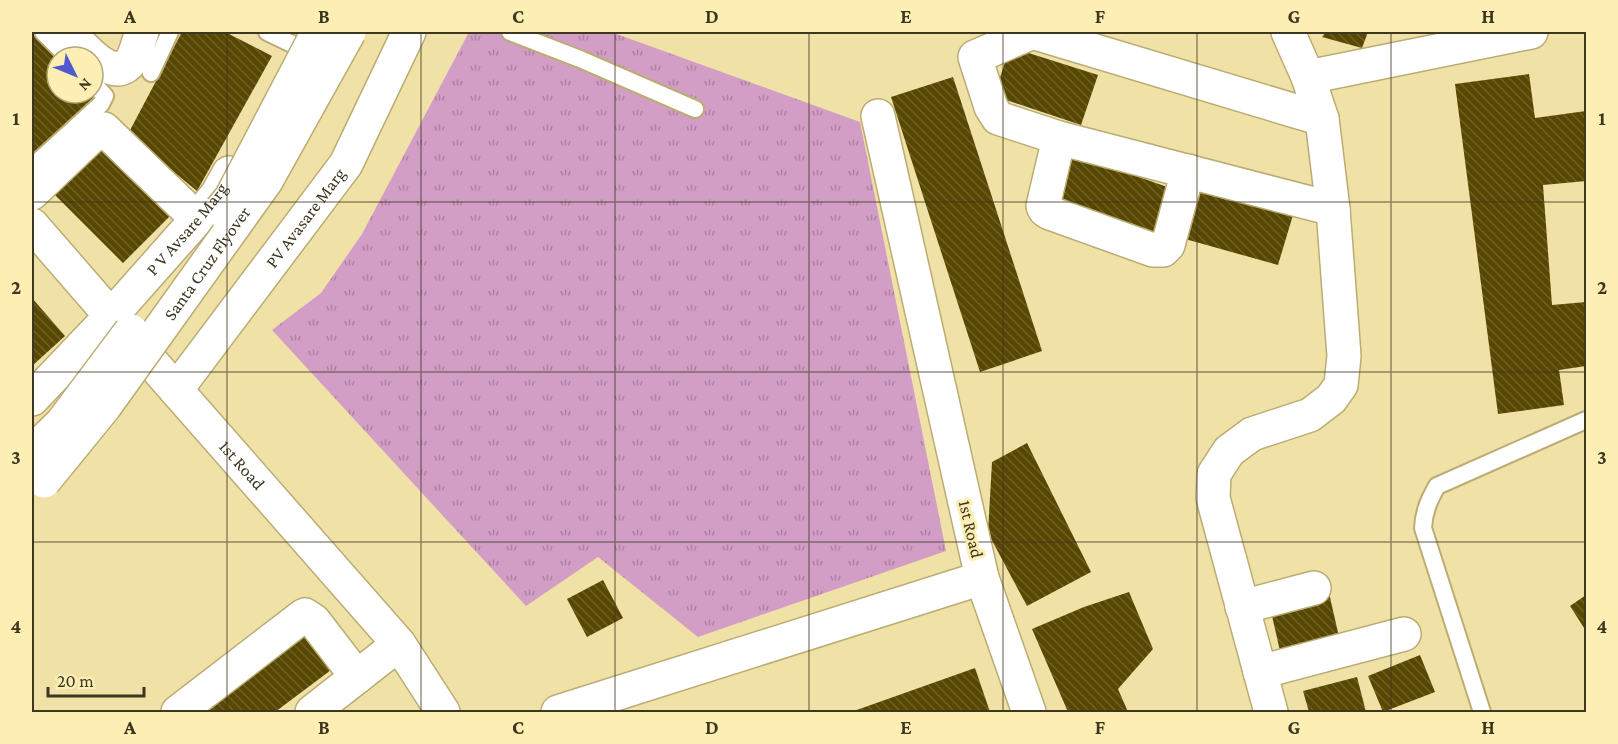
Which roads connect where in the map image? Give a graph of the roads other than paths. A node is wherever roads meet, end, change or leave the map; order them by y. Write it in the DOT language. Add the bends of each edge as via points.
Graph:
graph roads {
  1 [pos="43,32"];
  2 [pos="68,32"];
  3 [pos="142,32"];
  4 [pos="170,32"];
  5 [pos="349,32"];
  6 [pos="409,32"];
  7 [pos="510,32"];
  8 [pos="1032,32"];
  9 [pos="1288,32"];
  10 [pos="1531,32"];
  11 [pos="295,35"];
  12 [pos="56,45"];
  13 [pos="151,73"];
  14 [pos="1308,77"];
  15 [pos="101,105"];
  16 [pos="695,109"];
  17 [pos="878,116"];
  18 [pos="1322,119"];
  19 [pos="1059,138"];
  20 [pos="155,162"];
  21 [pos="32,166"];
  22 [pos="1188,171"];
  23 [pos="32,193"];
  24 [pos="1333,209"];
  25 [pos="202,212"];
  26 [pos="35,237"];
  27 [pos="111,316"];
  28 [pos="176,390"];
  29 [pos="32,399"];
  30 [pos="1587,420"];
  31 [pos="32,452"];
  32 [pos="44,481"];
  33 [pos="982,578"];
  34 [pos="1314,588"];
  35 [pos="1242,606"];
  36 [pos="1404,634"];
  37 [pos="399,644"];
  38 [pos="1260,672"];
  39 [pos="357,677"];
  40 [pos="178,712"];
  41 [pos="315,712"];
  42 [pos="444,712"];
  43 [pos="558,712"];
  44 [pos="1029,712"];
  45 [pos="1271,712"];
  46 [pos="1482,712"];
  1 -- 12 [label="lane"];
  2 -- 3 [label="street" via="99,62 117,69 132,59"];
  4 -- 13 [label="lane"];
  5 -- 32 [label="street, Santa Cruz Flyover, bridge" via="266,182 105,406"];
  6 -- 28 [label="street, PV Avasare Marg" via="346,164"];
  7 -- 16 [label="lane"];
  8 -- 18 [label="street"];
  8 -- 19 [label="street" via="975,57 998,118"];
  9 -- 14 [label="street"];
  10 -- 14 [label="street"];
  11 -- 25 [label="street, P V Avsare Marg" via="259,115 218,192"];
  11 -- 31 [label="street, bridge" via="231,198 62,423"];
  14 -- 18 [label="street"];
  15 -- 21 [label="lane"];
  17 -- 33 [label="street, 1st Road"];
  18 -- 24 [label="street"];
  19 -- 22 [label="street"];
  19 -- 22 [label="street" via="1045,210 1154,250 1168,246"];
  20 -- 25 [label="lane"];
  22 -- 24 [label="street"];
  23 -- 25 [label="street" via="104,129"];
  24 -- 35 [label="street" via="1344,356 1341,384 1331,399 1310,415 1252,434 1229,451 1214,474 1213,498"];
  25 -- 27 [label="street, P V Avsare Marg"];
  26 -- 27 [label="street, 1st Road"];
  27 -- 28 [label="street, 1st Road"];
  27 -- 29 [label="street, P V Avsare Marg"];
  28 -- 37 [label="street, 1st Road"];
  30 -- 46 [label="lane" via="1437,486 1424,513 1423,528"];
  33 -- 43 [label="street, 1st Road"];
  33 -- 44 [label="street"];
  34 -- 35 [label="street"];
  35 -- 38 [label="street"];
  36 -- 38 [label="street"];
  37 -- 39 [label="street"];
  37 -- 42 [label="street, 1st Road"];
  38 -- 45 [label="street"];
  39 -- 40 [label="street" via="314,621 305,615"];
  39 -- 41 [label="street"];
}
